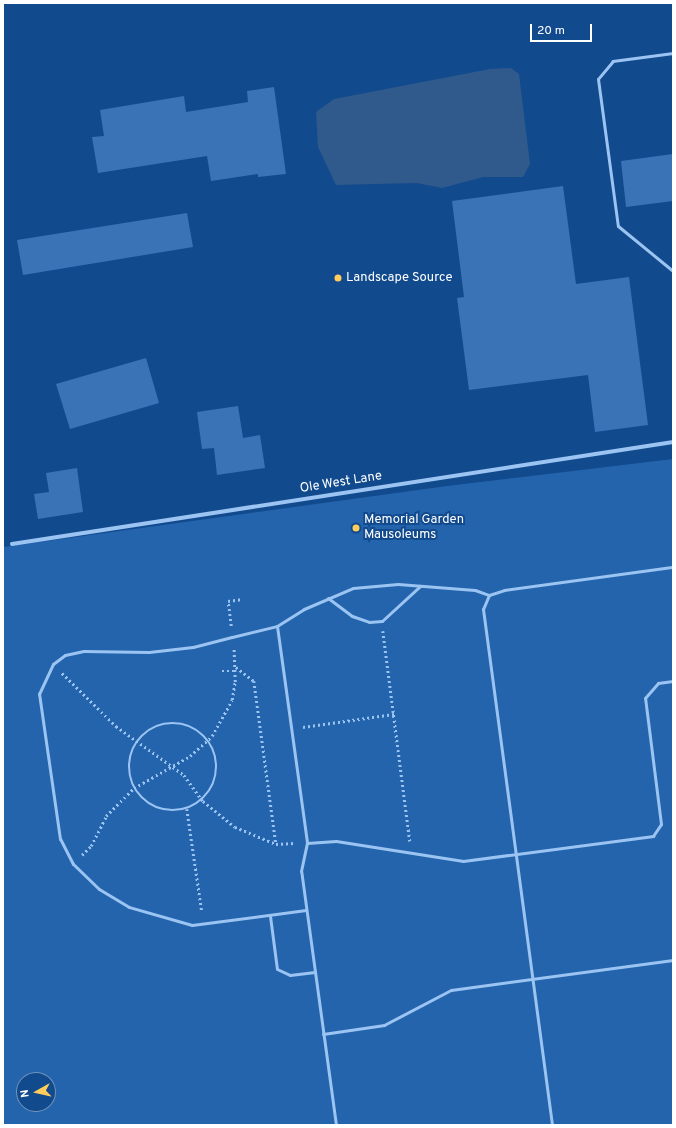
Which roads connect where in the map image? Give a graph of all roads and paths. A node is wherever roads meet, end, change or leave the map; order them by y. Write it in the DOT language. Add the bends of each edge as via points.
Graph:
graph roads {
  1 [pos="673,52"];
  2 [pos="673,271"];
  3 [pos="673,442"];
  4 [pos="12,544"];
  5 [pos="673,567"];
  6 [pos="420,586"];
  7 [pos="489,595"];
  8 [pos="328,598"];
  9 [pos="243,599"];
  10 [pos="382,621"];
  11 [pos="277,626"];
  12 [pos="232,637"];
  13 [pos="53,664"];
  14 [pos="236,669"];
  15 [pos="222,671"];
  16 [pos="673,681"];
  17 [pos="394,714"];
  18 [pos="291,728"];
  19 [pos="209,740"];
  20 [pos="137,742"];
  21 [pos="171,766"];
  22 [pos="134,788"];
  23 [pos="203,801"];
  24 [pos="187,809"];
  25 [pos="307,842"];
  26 [pos="276,844"];
  27 [pos="516,854"];
  28 [pos="412,855"];
  29 [pos="73,864"];
  30 [pos="306,910"];
  31 [pos="270,916"];
  32 [pos="204,924"];
  33 [pos="673,960"];
  34 [pos="315,972"];
  35 [pos="531,979"];
  36 [pos="323,1034"];
  37 [pos="336,1125"];
  38 [pos="552,1125"];
  1 -- 2 [label="lane" via="613,61 598,79 618,226"];
  3 -- 4 [label="street, Ole West Lane"];
  5 -- 7 [label="lane" via="504,590"];
  6 -- 7 [label="lane" via="475,590"];
  6 -- 8 [label="lane" via="398,584 353,588"];
  6 -- 10 [label="lane"];
  7 -- 27 [label="lane" via="483,609"];
  8 -- 10 [label="lane" via="352,616 369,622"];
  8 -- 11 [label="lane"];
  9 -- 12 [label="path" via="228,601"];
  10 -- 17 [label="path"];
  11 -- 12 [label="lane"];
  11 -- 18 [label="lane"];
  12 -- 13 [label="lane" via="193,647 149,652 84,651 65,656"];
  12 -- 14 [label="path"];
  13 -- 20 [label="path" via="95,707"];
  13 -- 29 [label="lane" via="39,694 60,839"];
  14 -- 15 [label="path"];
  14 -- 19 [label="path" via="232,700 223,721"];
  14 -- 26 [label="path" via="254,681"];
  16 -- 27 [label="lane" via="658,683 645,698 662,824 653,836"];
  17 -- 18 [label="path"];
  17 -- 28 [label="path"];
  18 -- 25 [label="lane"];
  19 -- 20 [label="path" via="187,725 172,723 158,726"];
  19 -- 21 [label="path" via="190,756"];
  19 -- 23 [label="path" via="216,756 217,771 214,785"];
  20 -- 21 [label="path"];
  20 -- 22 [label="path" via="130,757 129,771"];
  21 -- 22 [label="path"];
  21 -- 23 [label="path" via="184,776"];
  22 -- 24 [label="path" via="152,806 165,811"];
  22 -- 29 [label="path" via="106,816 92,846"];
  23 -- 24 [label="path"];
  23 -- 26 [label="path" via="235,827"];
  24 -- 32 [label="path"];
  25 -- 26 [label="path"];
  25 -- 28 [label="lane" via="336,842"];
  25 -- 30 [label="lane" via="301,871"];
  27 -- 28 [label="lane" via="463,861"];
  27 -- 35 [label="lane"];
  29 -- 32 [label="lane" via="99,889 129,907 161,918"];
  30 -- 31 [label="lane"];
  30 -- 34 [label="lane"];
  31 -- 32 [label="lane"];
  31 -- 34 [label="lane" via="277,969 290,975"];
  33 -- 35 [label="lane"];
  34 -- 36 [label="lane"];
  35 -- 36 [label="lane" via="452,990 384,1025"];
  35 -- 38 [label="lane"];
  36 -- 37 [label="lane"];
}
